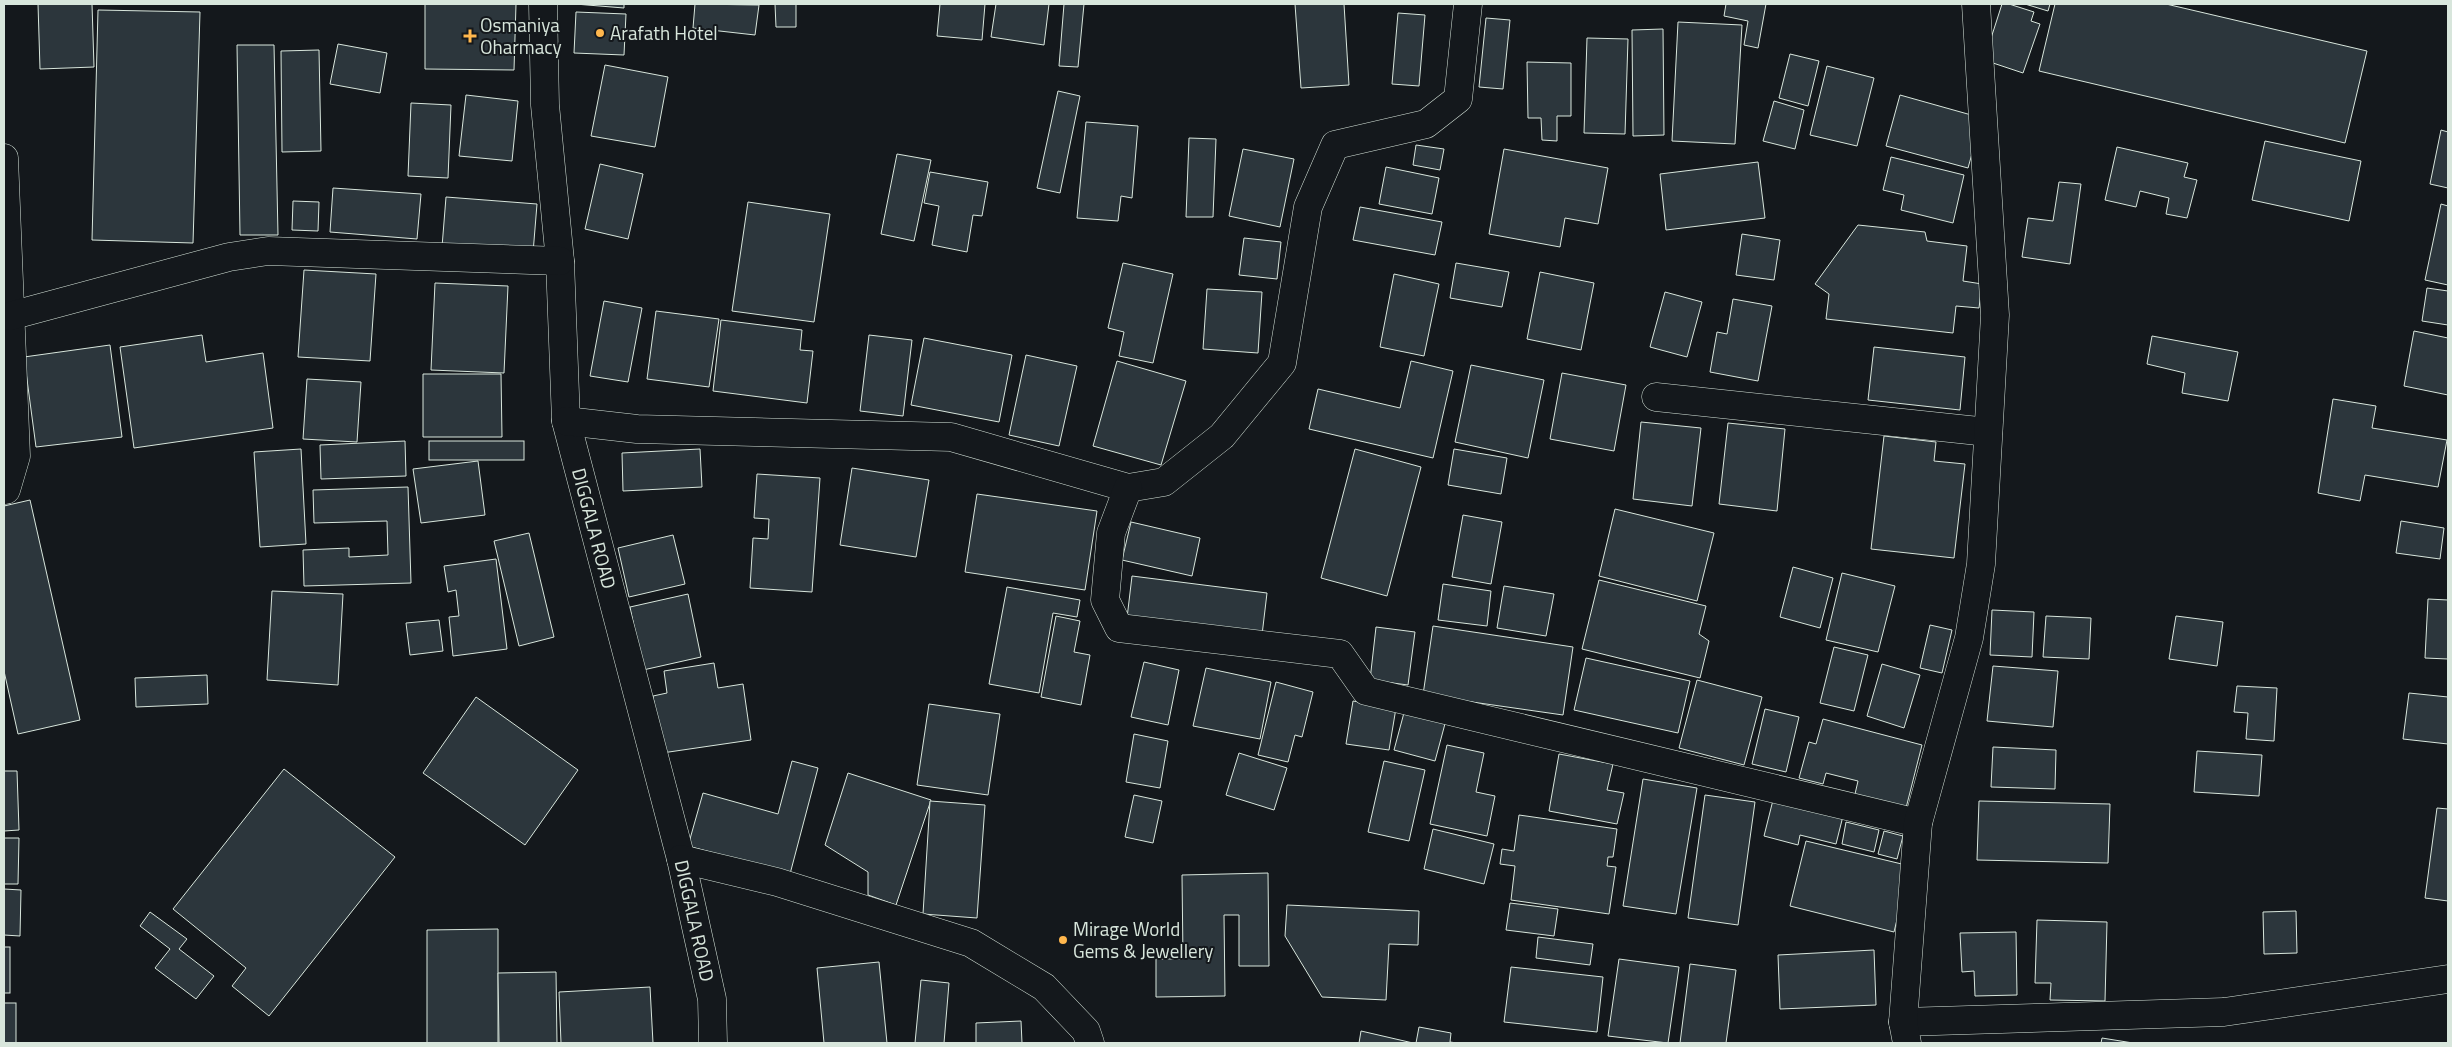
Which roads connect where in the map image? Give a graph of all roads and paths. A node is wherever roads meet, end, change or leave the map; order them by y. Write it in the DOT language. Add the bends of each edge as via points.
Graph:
graph roads {
  1 [pos="543,4"];
  2 [pos="1468,4"];
  3 [pos="1976,4"];
  4 [pos="4,158"];
  5 [pos="560,261"];
  6 [pos="10,316"];
  7 [pos="1656,398"];
  8 [pos="566,421"];
  9 [pos="1988,432"];
  10 [pos="1128,488"];
  11 [pos="4,490"];
  12 [pos="1918,823"];
  13 [pos="681,859"];
  14 [pos="2448,979"];
  15 [pos="1905,1032"];
  16 [pos="713,1043"];
  17 [pos="1090,1043"];
  1 -- 5 [label="street, DIGGALA ROAD" via="545,105"];
  2 -- 10 [label="street" via="1458,99 1426,124 1335,144 1308,207 1282,363 1215,442 1164,482"];
  3 -- 9 [label="street" via="1995,315"];
  4 -- 6 [label="street"];
  5 -- 6 [label="street" via="268,251 229,256"];
  5 -- 8 [label="street, DIGGALA ROAD"];
  6 -- 11 [label="street" via="16,456"];
  7 -- 9 [label="street"];
  8 -- 10 [label="street" via="637,429 951,437"];
  8 -- 13 [label="street, DIGGALA ROAD"];
  9 -- 12 [label="street" via="1981,564 1969,638"];
  10 -- 12 [label="street" via="1111,533 1106,600 1119,628 1340,654 1366,691"];
  12 -- 15 [label="street"];
  13 -- 16 [label="street, DIGGALA ROAD" via="712,999"];
  13 -- 17 [label="street" via="777,882 971,943 1044,987 1086,1031"];
  14 -- 15 [label="street" via="2224,1012"];
}
